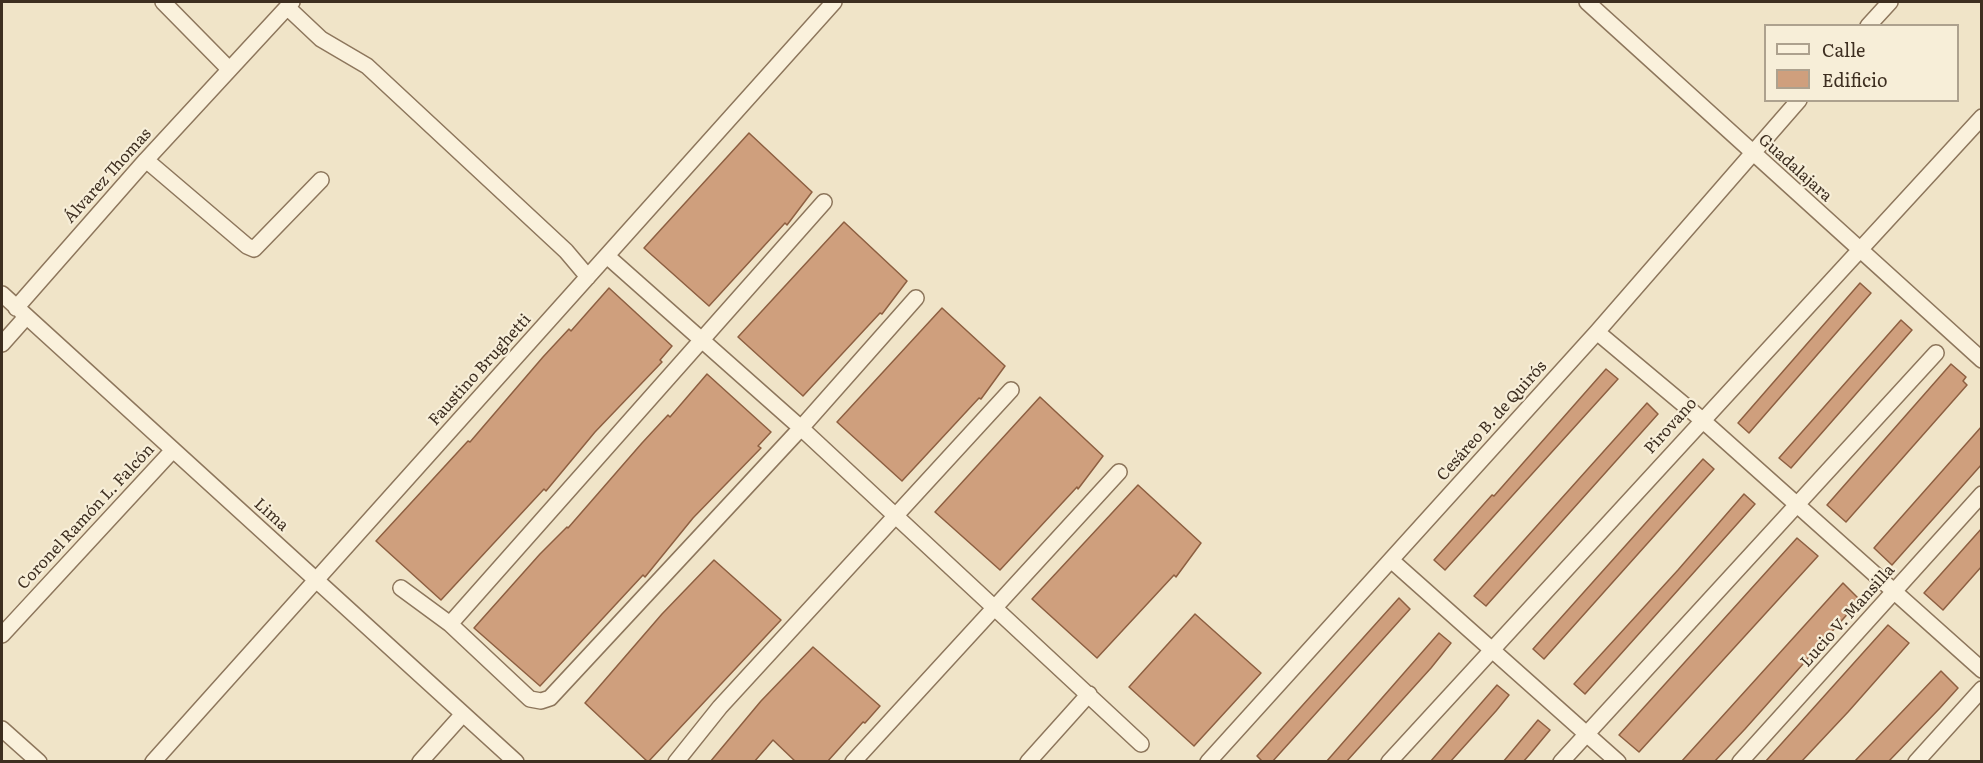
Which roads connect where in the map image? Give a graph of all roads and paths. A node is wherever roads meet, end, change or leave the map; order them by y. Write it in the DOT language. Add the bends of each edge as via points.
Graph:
graph roads {
  1 [pos="163,2"];
  2 [pos="834,2"];
  3 [pos="1587,2"];
  4 [pos="1890,2"];
  5 [pos="289,4"];
  6 [pos="1870,24"];
  7 [pos="229,69"];
  8 [pos="1797,102"];
  9 [pos="1982,117"];
  10 [pos="1751,153"];
  11 [pos="146,160"];
  12 [pos="321,180"];
  13 [pos="824,202"];
  14 [pos="1859,249"];
  15 [pos="607,256"];
  16 [pos="588,277"];
  17 [pos="2,294"];
  18 [pos="916,298"];
  19 [pos="21,312"];
  20 [pos="1597,332"];
  21 [pos="702,340"];
  22 [pos="2,344"];
  23 [pos="1936,353"];
  24 [pos="1982,360"];
  25 [pos="1011,390"];
  26 [pos="1701,419"];
  27 [pos="801,428"];
  28 [pos="173,450"];
  29 [pos="1119,472"];
  30 [pos="1982,494"];
  31 [pos="1796,503"];
  32 [pos="896,516"];
  33 [pos="1391,560"];
  34 [pos="316,580"];
  35 [pos="401,588"];
  36 [pos="1895,591"];
  37 [pos="994,607"];
  38 [pos="450,624"];
  39 [pos="2,635"];
  40 [pos="1492,648"];
  41 [pos="1982,670"];
  42 [pos="1982,689"];
  43 [pos="1089,694"];
  44 [pos="463,714"];
  45 [pos="2,729"];
  46 [pos="1586,733"];
  47 [pos="1141,744"];
  48 [pos="39,762"];
  49 [pos="153,762"];
  50 [pos="420,762"];
  51 [pos="516,762"];
  52 [pos="675,762"];
  53 [pos="853,762"];
  54 [pos="1028,762"];
  55 [pos="1208,762"];
  56 [pos="1389,762"];
  57 [pos="1561,762"];
  58 [pos="1618,762"];
  59 [pos="1740,762"];
  60 [pos="1916,762"];
  1 -- 7 [label="street"];
  2 -- 15 [label="street, Faustino Brughetti"];
  3 -- 10 [label="street, Guadalajara"];
  4 -- 6 [label="street"];
  5 -- 7 [label="street, Álvarez Thomas"];
  5 -- 16 [label="street" via="321,39 367,66 567,251"];
  7 -- 11 [label="street, Álvarez Thomas"];
  8 -- 10 [label="street, Cesáreo B. de Quirós"];
  9 -- 14 [label="street, Pirovano"];
  10 -- 14 [label="street, Guadalajara"];
  10 -- 20 [label="street, Cesáreo B. de Quirós"];
  11 -- 12 [label="street" via="254,249"];
  11 -- 19 [label="street, Álvarez Thomas"];
  13 -- 21 [label="street"];
  14 -- 24 [label="street, Guadalajara"];
  14 -- 26 [label="street, Pirovano"];
  15 -- 16 [label="street, Faustino Brughetti"];
  15 -- 21 [label="street"];
  16 -- 34 [label="street, Faustino Brughetti"];
  17 -- 19 [label="street, Lima"];
  18 -- 27 [label="street"];
  19 -- 22 [label="street, Álvarez Thomas"];
  19 -- 28 [label="street, Lima"];
  20 -- 26 [label="street"];
  20 -- 33 [label="street, Cesáreo B. de Quirós"];
  21 -- 27 [label="street"];
  21 -- 38 [label="street"];
  23 -- 31 [label="street"];
  25 -- 32 [label="street"];
  26 -- 31 [label="street"];
  26 -- 40 [label="street, Pirovano"];
  27 -- 32 [label="street"];
  27 -- 38 [label="street" via="550,699 530,699"];
  28 -- 34 [label="street, Lima"];
  28 -- 39 [label="street, Coronel Ramón L. Falcón"];
  29 -- 37 [label="street"];
  30 -- 36 [label="street, Lucio V. Mansilla"];
  31 -- 36 [label="street"];
  31 -- 46 [label="street"];
  32 -- 37 [label="street"];
  32 -- 52 [label="street" via="720,707"];
  33 -- 40 [label="street"];
  33 -- 55 [label="street, Cesáreo B. de Quirós"];
  34 -- 44 [label="street, Lima"];
  34 -- 49 [label="street, Faustino Brughetti"];
  35 -- 38 [label="street"];
  36 -- 41 [label="street"];
  36 -- 59 [label="street, Lucio V. Mansilla"];
  37 -- 43 [label="street"];
  37 -- 53 [label="street"];
  40 -- 46 [label="street"];
  40 -- 56 [label="street, Pirovano"];
  42 -- 60 [label="street"];
  43 -- 47 [label="street"];
  43 -- 54 [label="street"];
  44 -- 50 [label="street"];
  44 -- 51 [label="street, Lima"];
  45 -- 48 [label="street"];
  46 -- 57 [label="street"];
  46 -- 58 [label="street"];
}
